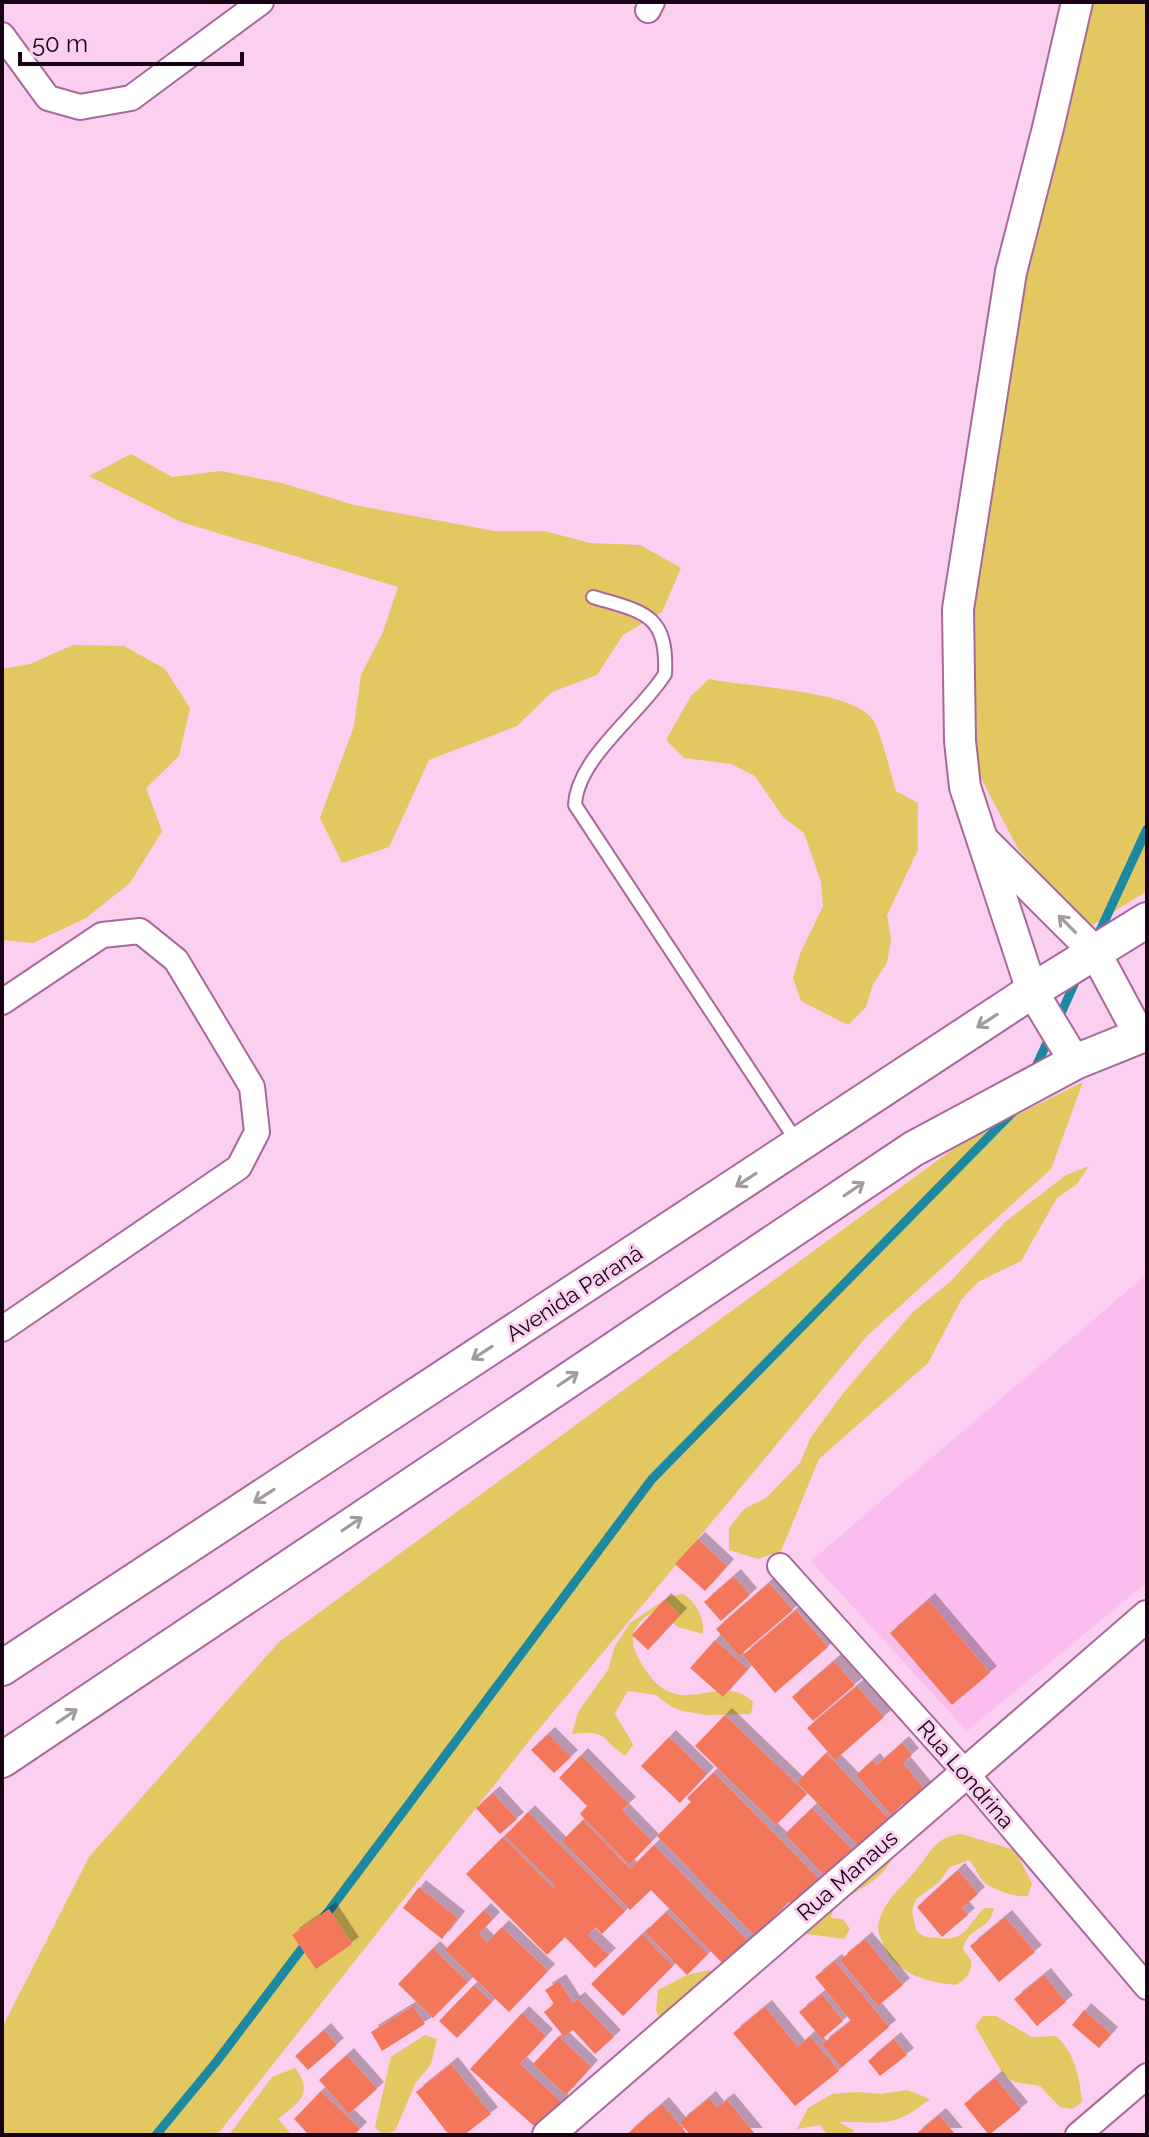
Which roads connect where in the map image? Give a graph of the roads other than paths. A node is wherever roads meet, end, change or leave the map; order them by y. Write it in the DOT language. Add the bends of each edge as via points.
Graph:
graph roads {
  1 [pos="261,2"];
  2 [pos="1077,2"];
  3 [pos="2,35"];
  4 [pos="593,597"];
  5 [pos="979,836"];
  6 [pos="1147,920"];
  7 [pos="1095,952"];
  8 [pos="1032,991"];
  9 [pos="2,1002"];
  10 [pos="1143,1034"];
  11 [pos="1062,1069"];
  12 [pos="798,1145"];
  13 [pos="2,1329"];
  14 [pos="780,1566"];
  15 [pos="1147,1616"];
  16 [pos="2,1668"];
  17 [pos="2,1760"];
  18 [pos="965,1772"];
  19 [pos="1144,1975"];
  20 [pos="1147,2076"];
  21 [pos="548,2135"];
  22 [pos="1078,2135"];
  1 -- 3 [label="street" via="131,98 80,107 48,98"];
  2 -- 5 [label="street" via="1011,272 958,609 960,741 965,787"];
  4 -- 12 [label="lane" via="643,612 663,637 665,674 600,750 576,793 575,805"];
  7 -- 5 [label="street, one-way"];
  5 -- 8 [label="street"];
  6 -- 7 [label="main road, Avenida Paraná"];
  7 -- 8 [label="main road, Avenida Paraná"];
  7 -- 10 [label="street"];
  8 -- 11 [label="street"];
  8 -- 12 [label="main road, Avenida Paraná, one-way"];
  9 -- 13 [label="street" via="102,935 140,931 176,960 252,1087 257,1132 239,1167"];
  10 -- 11 [label="main road"];
  17 -- 11 [label="main road, one-way" via="913,1149"];
  12 -- 16 [label="main road, Avenida Paraná, one-way"];
  14 -- 18 [label="street, Rua Londrina"];
  15 -- 18 [label="street, Rua Manaus"];
  18 -- 19 [label="street, Rua Londrina"];
  18 -- 21 [label="street, Rua Manaus"];
  20 -- 22 [label="street"];
}
